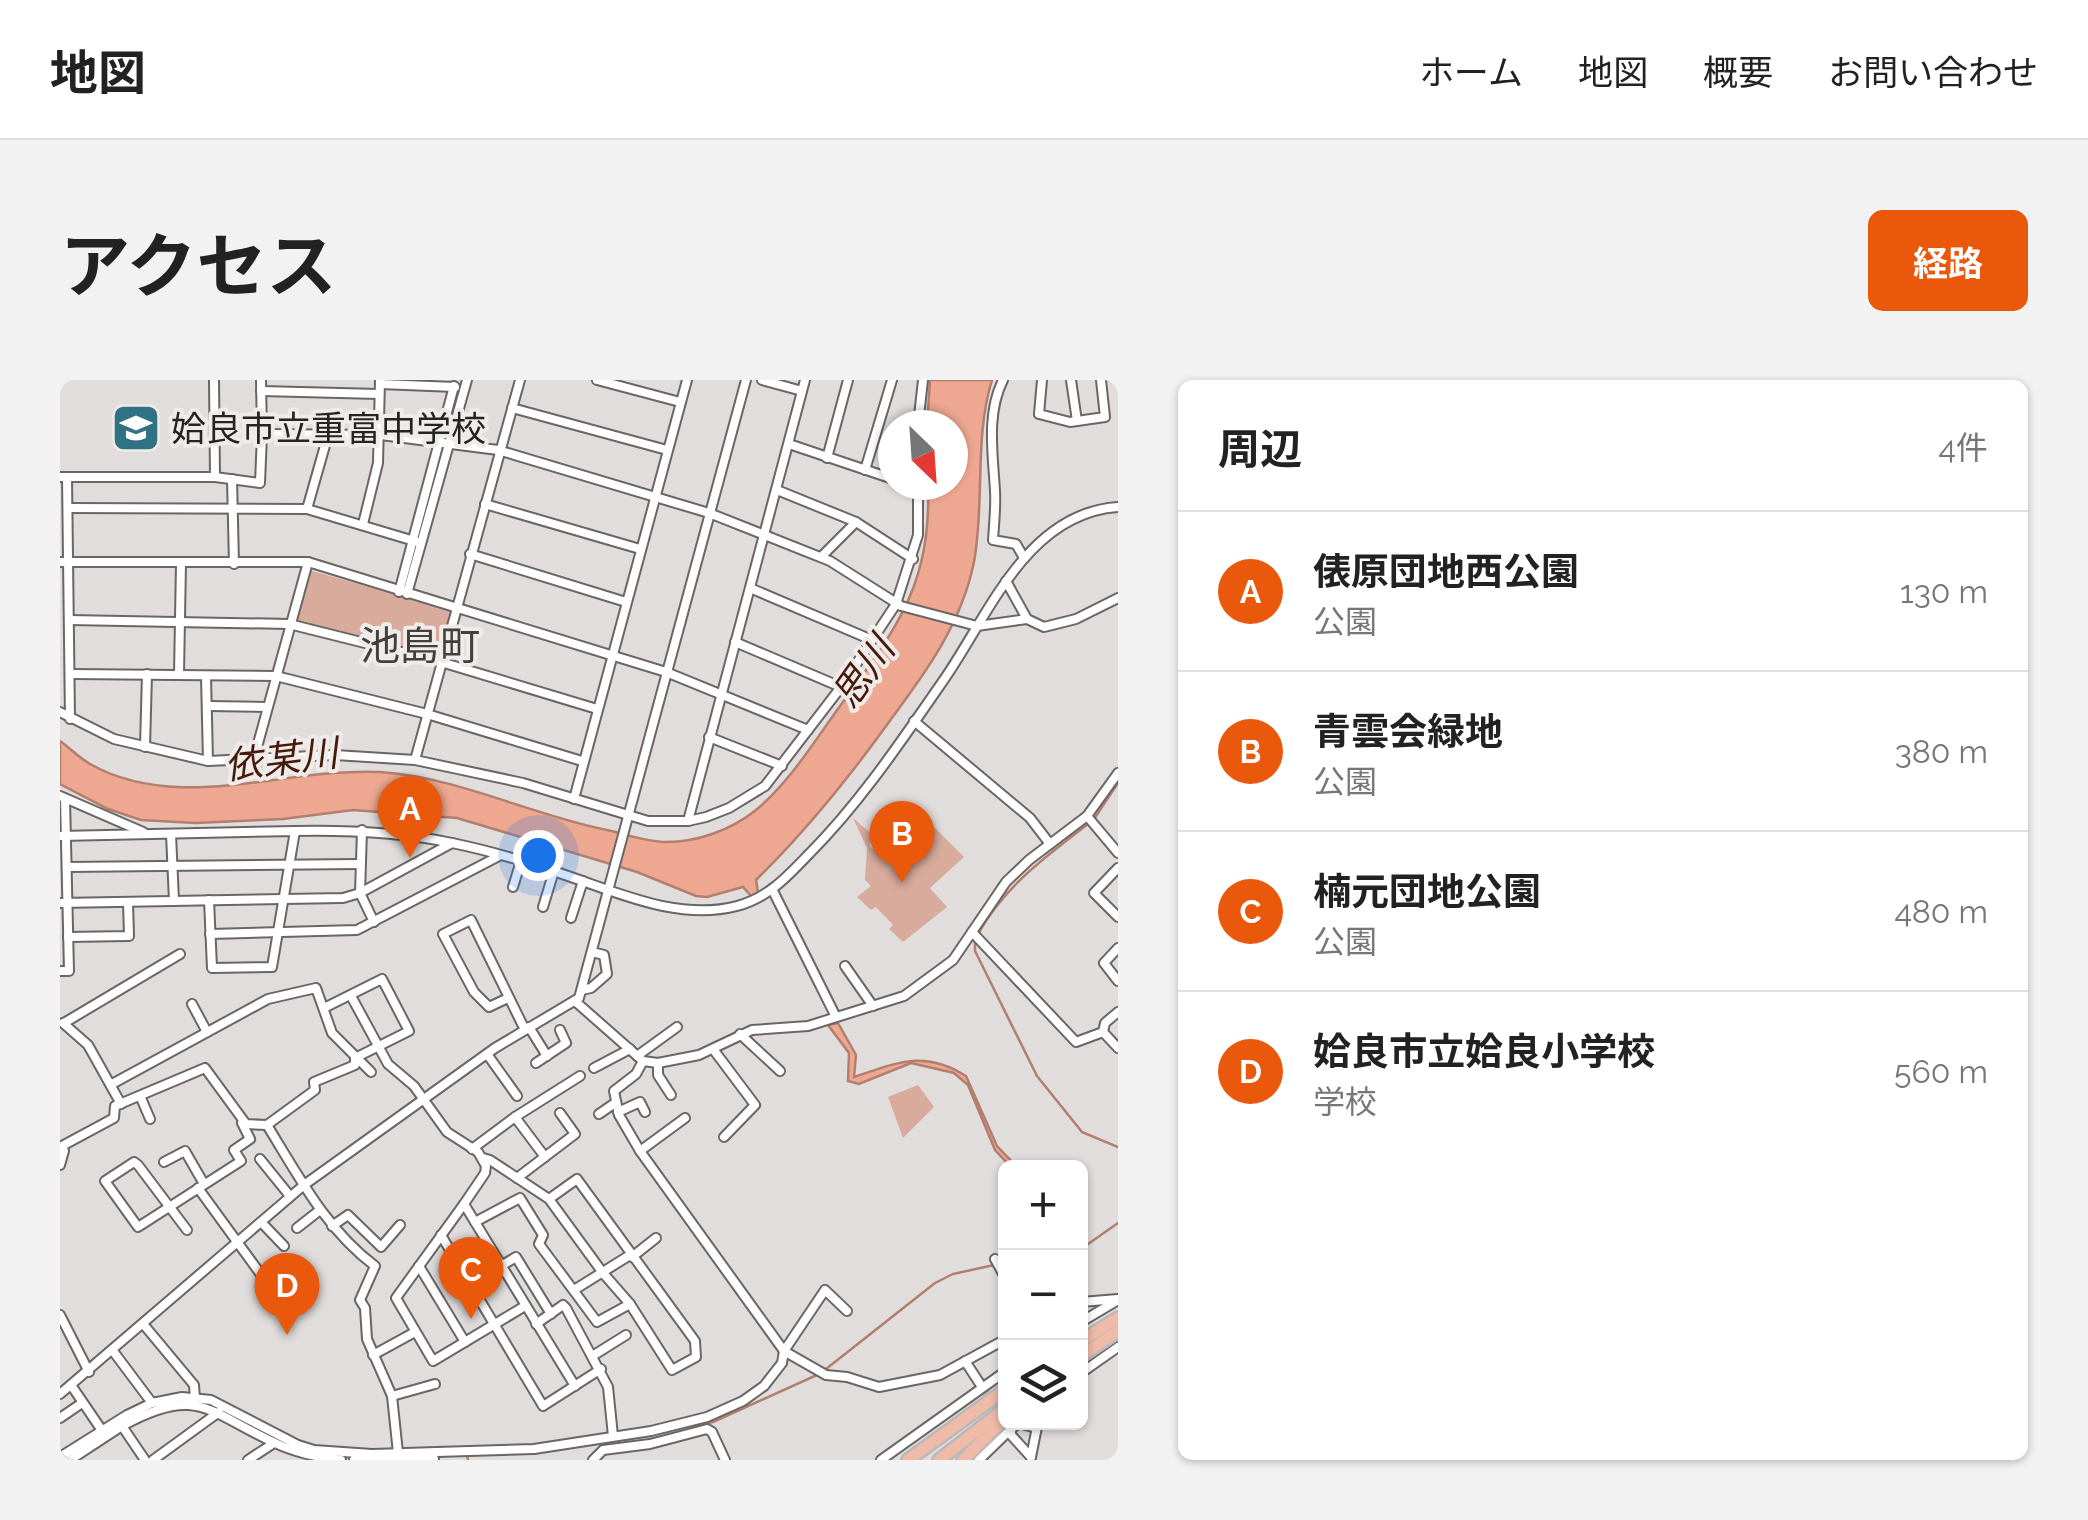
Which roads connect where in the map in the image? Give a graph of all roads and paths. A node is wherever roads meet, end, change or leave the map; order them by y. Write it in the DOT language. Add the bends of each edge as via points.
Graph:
graph roads {
  1 [pos="214,380"];
  2 [pos="261,380"];
  3 [pos="520,380"];
  4 [pos="597,380"];
  5 [pos="686,380"];
  6 [pos="746,380"];
  7 [pos="762,380"];
  8 [pos="804,380"];
  9 [pos="848,380"];
  10 [pos="892,380"];
  11 [pos="923,380"];
  12 [pos="1003,380"];
  13 [pos="1042,380"];
  14 [pos="1071,380"];
  15 [pos="1100,380"];
  16 [pos="466,384"];
  17 [pos="380,386"];
  18 [pos="454,386"];
  19 [pos="261,391"];
  20 [pos="802,391"];
  21 [pos="680,402"];
  22 [pos="512,408"];
  23 [pos="920,410"];
  24 [pos="1077,420"];
  25 [pos="262,434"];
  26 [pos="328,435"];
  27 [pos="380,436"];
  28 [pos="444,444"];
  29 [pos="789,444"];
  30 [pos="498,450"];
  31 [pos="668,450"];
  32 [pos="827,458"];
  33 [pos="865,470"];
  34 [pos="878,474"];
  35 [pos="64,477"];
  36 [pos="215,478"];
  37 [pos="232,480"];
  38 [pos="777,490"];
  39 [pos="656,497"];
  40 [pos="917,500"];
  41 [pos="485,504"];
  42 [pos="1118,507"];
  43 [pos="68,508"];
  44 [pos="232,508"];
  45 [pos="307,509"];
  46 [pos="710,513"];
  47 [pos="856,522"];
  48 [pos="363,524"];
  49 [pos="764,534"];
  50 [pos="417,542"];
  51 [pos="640,549"];
  52 [pos="470,554"];
  53 [pos="821,557"];
  54 [pos="1024,558"];
  55 [pos="912,559"];
  56 [pos="63,562"];
  57 [pos="308,562"];
  58 [pos="181,563"];
  59 [pos="234,564"];
  60 [pos="1006,581"];
  61 [pos="750,588"];
  62 [pos="403,593"];
  63 [pos="1118,598"];
  64 [pos="626,602"];
  65 [pos="898,605"];
  66 [pos="456,608"];
  67 [pos="1027,619"];
  68 [pos="69,620"];
  69 [pos="180,621"];
  70 [pos="289,624"];
  71 [pos="974,625"];
  72 [pos="872,640"];
  73 [pos="735,642"];
  74 [pos="611,657"];
  75 [pos="441,662"];
  76 [pos="666,672"];
  77 [pos="70,674"];
  78 [pos="147,674"];
  79 [pos="179,674"];
  80 [pos="206,676"];
  81 [pos="276,676"];
  82 [pos="841,687"];
  83 [pos="721,694"];
  84 [pos="209,706"];
  85 [pos="268,707"];
  86 [pos="597,710"];
  87 [pos="60,712"];
  88 [pos="427,714"];
  89 [pos="70,719"];
  90 [pos="914,722"];
  91 [pos="808,730"];
  92 [pos="709,737"];
  93 [pos="145,747"];
  94 [pos="254,758"];
  95 [pos="414,760"];
  96 [pos="582,760"];
  97 [pos="208,761"];
  98 [pos="782,766"];
  99 [pos="1118,773"];
  100 [pos="63,797"];
  101 [pos="574,799"];
  102 [pos="628,816"];
  103 [pos="1087,816"];
  104 [pos="688,821"];
  105 [pos="362,830"];
  106 [pos="294,831"];
  107 [pos="145,833"];
  108 [pos="171,834"];
  109 [pos="63,836"];
  110 [pos="453,843"];
  111 [pos="1050,844"];
  112 [pos="1118,853"];
  113 [pos="500,856"];
  114 [pos="521,861"];
  115 [pos="289,864"];
  116 [pos="359,864"];
  117 [pos="172,866"];
  118 [pos="67,867"];
  119 [pos="1118,868"];
  120 [pos="554,871"];
  121 [pos="583,881"];
  122 [pos="513,886"];
  123 [pos="609,888"];
  124 [pos="772,890"];
  125 [pos="360,893"];
  126 [pos="209,900"];
  127 [pos="283,900"];
  128 [pos="174,901"];
  129 [pos="128,902"];
  130 [pos="64,903"];
  131 [pos="543,906"];
  132 [pos="1118,917"];
  133 [pos="571,918"];
  134 [pos="374,922"];
  135 [pos="278,933"];
  136 [pos="210,934"];
  137 [pos="975,936"];
  138 [pos="68,937"];
  139 [pos="1118,948"];
  140 [pos="592,952"];
  141 [pos="180,954"];
  142 [pos="845,966"];
  143 [pos="60,971"];
  144 [pos="1118,981"];
  145 [pos="582,990"];
  146 [pos="351,996"];
  147 [pos="508,998"];
  148 [pos="576,1002"];
  149 [pos="192,1004"];
  150 [pos="872,1006"];
  151 [pos="324,1008"];
  152 [pos="1118,1012"];
  153 [pos="836,1018"];
  154 [pos="62,1021"];
  155 [pos="677,1027"];
  156 [pos="527,1028"];
  157 [pos="560,1030"];
  158 [pos="207,1032"];
  159 [pos="1102,1032"];
  160 [pos="740,1034"];
  161 [pos="380,1047"];
  162 [pos="1118,1048"];
  163 [pos="713,1049"];
  164 [pos="487,1054"];
  165 [pos="636,1055"];
  166 [pos="547,1056"];
  167 [pos="355,1058"];
  168 [pos="658,1063"];
  169 [pos="536,1064"];
  170 [pos="594,1068"];
  171 [pos="780,1071"];
  172 [pos="371,1072"];
  173 [pos="580,1076"];
  174 [pos="112,1084"];
  175 [pos="671,1095"];
  176 [pos="517,1096"];
  177 [pos="141,1098"];
  178 [pos="424,1100"];
  179 [pos="122,1104"];
  180 [pos="616,1108"];
  181 [pos="645,1112"];
  182 [pos="560,1113"];
  183 [pos="599,1114"];
  184 [pos="515,1117"];
  185 [pos="242,1118"];
  186 [pos="686,1118"];
  187 [pos="150,1119"];
  188 [pos="267,1125"];
  189 [pos="724,1137"];
  190 [pos="472,1149"];
  191 [pos="640,1151"];
  192 [pos="544,1157"];
  193 [pos="260,1158"];
  194 [pos="482,1158"];
  195 [pos="164,1162"];
  196 [pos="60,1165"];
  197 [pos="517,1178"];
  198 [pos="304,1185"];
  199 [pos="201,1186"];
  200 [pos="290,1196"];
  201 [pos="549,1199"];
  202 [pos="464,1204"];
  203 [pos="168,1206"];
  204 [pos="320,1210"];
  205 [pos="261,1222"];
  206 [pos="475,1222"];
  207 [pos="400,1225"];
  208 [pos="332,1226"];
  209 [pos="297,1228"];
  210 [pos="187,1230"];
  211 [pos="440,1235"];
  212 [pos="656,1238"];
  213 [pos="238,1243"];
  214 [pos="284,1246"];
  215 [pos="631,1256"];
  216 [pos="996,1262"];
  217 [pos="998,1265"];
  218 [pos="419,1266"];
  219 [pos="501,1266"];
  220 [pos="602,1273"];
  221 [pos="262,1276"];
  222 [pos="577,1294"];
  223 [pos="1118,1299"];
  224 [pos="1088,1301"];
  225 [pos="630,1304"];
  226 [pos="525,1306"];
  227 [pos="566,1308"];
  228 [pos="847,1310"];
  229 [pos="551,1314"];
  230 [pos="60,1316"];
  231 [pos="1088,1317"];
  232 [pos="1118,1318"];
  233 [pos="144,1324"];
  234 [pos="496,1324"];
  235 [pos="536,1324"];
  236 [pos="1118,1331"];
  237 [pos="415,1332"];
  238 [pos="626,1335"];
  239 [pos="1088,1336"];
  240 [pos="1004,1340"];
  241 [pos="465,1342"];
  242 [pos="1118,1347"];
  243 [pos="114,1350"];
  244 [pos="784,1351"];
  245 [pos="1088,1351"];
  246 [pos="373,1355"];
  247 [pos="594,1355"];
  248 [pos="965,1361"];
  249 [pos="1088,1368"];
  250 [pos="601,1369"];
  251 [pos="89,1372"];
  252 [pos="998,1377"];
  253 [pos="435,1384"];
  254 [pos="72,1385"];
  255 [pos="575,1386"];
  256 [pos="984,1389"];
  257 [pos="60,1394"];
  258 [pos="392,1396"];
  259 [pos="998,1397"];
  260 [pos="998,1397"];
  261 [pos="194,1398"];
  262 [pos="82,1403"];
  263 [pos="152,1403"];
  264 [pos="219,1412"];
  265 [pos="998,1414"];
  266 [pos="707,1417"];
  267 [pos="60,1418"];
  268 [pos="122,1426"];
  269 [pos="102,1428"];
  270 [pos="708,1429"];
  271 [pos="1004,1430"];
  272 [pos="1007,1430"];
  273 [pos="1012,1430"];
  274 [pos="1036,1430"];
  275 [pos="612,1436"];
  276 [pos="276,1439"];
  277 [pos="398,1454"];
  278 [pos="434,1456"];
  279 [pos="472,1456"];
  280 [pos="60,1457"];
  281 [pos="1031,1459"];
  282 [pos="70,1460"];
  283 [pos="149,1460"];
  284 [pos="248,1460"];
  285 [pos="342,1460"];
  286 [pos="354,1460"];
  287 [pos="593,1460"];
  288 [pos="724,1460"];
  289 [pos="881,1460"];
  290 [pos="908,1460"];
  291 [pos="921,1460"];
  292 [pos="939,1460"];
  293 [pos="964,1460"];
  294 [pos="979,1460"];
  1 -- 36 [label="street"];
  2 -- 19 [label="street"];
  3 -- 22 [label="street"];
  4 -- 21 [label="street"];
  5 -- 21 [label="street"];
  6 -- 46 [label="street"];
  7 -- 20 [label="street"];
  8 -- 20 [label="street"];
  9 -- 32 [label="street"];
  10 -- 33 [label="street"];
  11 -- 23 [label="street"];
  12 -- 54 [label="street" via="992,423 993,540 1016,544"];
  13 -- 24 [label="street" via="1039,414"];
  14 -- 24 [label="street"];
  15 -- 24 [label="street" via="1105,417"];
  16 -- 18 [label="street"];
  16 -- 28 [label="street"];
  17 -- 18 [label="street"];
  17 -- 19 [label="street"];
  17 -- 27 [label="street"];
  18 -- 28 [label="street"];
  19 -- 25 [label="street"];
  20 -- 29 [label="street"];
  21 -- 31 [label="street"];
  22 -- 30 [label="street"];
  22 -- 31 [label="street"];
  25 -- 26 [label="street"];
  25 -- 37 [label="street" via="260,483"];
  26 -- 27 [label="street"];
  26 -- 45 [label="street"];
  27 -- 28 [label="street"];
  27 -- 48 [label="street"];
  28 -- 30 [label="street"];
  28 -- 50 [label="street"];
  29 -- 32 [label="street"];
  29 -- 38 [label="street"];
  30 -- 39 [label="street"];
  30 -- 41 [label="street"];
  31 -- 39 [label="street"];
  32 -- 33 [label="street"];
  33 -- 34 [label="street"];
  35 -- 36 [label="street"];
  35 -- 43 [label="street"];
  36 -- 37 [label="street"];
  37 -- 44 [label="street"];
  38 -- 47 [label="street"];
  38 -- 49 [label="street"];
  39 -- 46 [label="street"];
  39 -- 51 [label="street"];
  40 -- 55 [label="street"];
  41 -- 51 [label="street"];
  41 -- 52 [label="street"];
  42 -- 54 [label="street" via="1060,528"];
  43 -- 44 [label="street"];
  43 -- 56 [label="street"];
  44 -- 45 [label="street"];
  44 -- 59 [label="street"];
  45 -- 48 [label="street"];
  46 -- 49 [label="street"];
  46 -- 76 [label="street"];
  47 -- 53 [label="street"];
  47 -- 55 [label="street"];
  48 -- 50 [label="street"];
  49 -- 53 [label="street"];
  49 -- 61 [label="street"];
  50 -- 62 [label="street"];
  51 -- 64 [label="street"];
  52 -- 64 [label="street"];
  52 -- 66 [label="street"];
  53 -- 65 [label="street"];
  54 -- 60 [label="street"];
  55 -- 65 [label="street"];
  56 -- 58 [label="street"];
  56 -- 68 [label="street"];
  57 -- 59 [label="street"];
  57 -- 62 [label="street"];
  57 -- 70 [label="street"];
  58 -- 59 [label="street"];
  58 -- 69 [label="street"];
  60 -- 67 [label="street"];
  60 -- 71 [label="street"];
  61 -- 72 [label="street"];
  61 -- 73 [label="street"];
  62 -- 66 [label="street"];
  63 -- 67 [label="street" via="1044,627"];
  64 -- 74 [label="street"];
  65 -- 71 [label="street"];
  65 -- 72 [label="street"];
  66 -- 74 [label="street"];
  66 -- 75 [label="street"];
  67 -- 71 [label="street"];
  68 -- 69 [label="street"];
  68 -- 77 [label="street"];
  69 -- 70 [label="street"];
  69 -- 79 [label="street"];
  70 -- 75 [label="street"];
  70 -- 81 [label="street"];
  71 -- 90 [label="street"];
  72 -- 82 [label="street"];
  73 -- 82 [label="street"];
  73 -- 83 [label="street"];
  74 -- 76 [label="street"];
  74 -- 86 [label="street"];
  75 -- 86 [label="street"];
  75 -- 88 [label="street"];
  76 -- 83 [label="street"];
  76 -- 102 [label="street"];
  77 -- 78 [label="street"];
  77 -- 89 [label="street"];
  78 -- 79 [label="street"];
  78 -- 93 [label="street"];
  79 -- 80 [label="street"];
  80 -- 81 [label="street"];
  80 -- 84 [label="street"];
  81 -- 85 [label="street"];
  81 -- 88 [label="street"];
  82 -- 91 [label="street"];
  83 -- 91 [label="street"];
  83 -- 92 [label="street"];
  84 -- 85 [label="street"];
  84 -- 97 [label="street"];
  85 -- 94 [label="street"];
  86 -- 96 [label="street"];
  87 -- 89 [label="street"];
  88 -- 95 [label="street"];
  88 -- 96 [label="street"];
  89 -- 93 [label="street"];
  90 -- 111 [label="street" via="1030,818"];
  90 -- 124 [label="street" via="834,828"];
  91 -- 98 [label="street"];
  92 -- 98 [label="street"];
  92 -- 104 [label="street"];
  93 -- 97 [label="street"];
  94 -- 95 [label="street"];
  94 -- 97 [label="street"];
  95 -- 101 [label="street"];
  96 -- 101 [label="street"];
  98 -- 104 [label="street" via="747,798"];
  99 -- 103 [label="street"];
  100 -- 107 [label="street"];
  100 -- 109 [label="street"];
  101 -- 102 [label="street"];
  102 -- 104 [label="street"];
  102 -- 123 [label="street"];
  103 -- 111 [label="street"];
  103 -- 112 [label="street"];
  105 -- 106 [label="street"];
  105 -- 110 [label="street"];
  105 -- 116 [label="street"];
  106 -- 108 [label="street"];
  106 -- 115 [label="street"];
  107 -- 108 [label="street"];
  107 -- 109 [label="street"];
  108 -- 117 [label="street"];
  109 -- 118 [label="street"];
  110 -- 113 [label="street"];
  110 -- 125 [label="street"];
  111 -- 137 [label="street" via="1006,882"];
  113 -- 114 [label="street"];
  113 -- 134 [label="street"];
  114 -- 120 [label="street"];
  114 -- 122 [label="street"];
  115 -- 116 [label="street"];
  115 -- 117 [label="street"];
  115 -- 127 [label="street"];
  116 -- 125 [label="street"];
  117 -- 118 [label="street"];
  117 -- 128 [label="street"];
  118 -- 130 [label="street"];
  119 -- 132 [label="street" via="1094,893"];
  120 -- 121 [label="street"];
  120 -- 131 [label="street"];
  121 -- 123 [label="street"];
  121 -- 133 [label="street"];
  123 -- 124 [label="street" via="700,910 748,902"];
  123 -- 140 [label="street"];
  124 -- 153 [label="street"];
  125 -- 127 [label="street"];
  125 -- 134 [label="street"];
  126 -- 127 [label="street"];
  126 -- 128 [label="street"];
  126 -- 136 [label="street"];
  127 -- 135 [label="street"];
  128 -- 129 [label="street"];
  129 -- 130 [label="street"];
  129 -- 138 [label="street" via="128,936"];
  130 -- 138 [label="street"];
  134 -- 135 [label="street" via="350,932"];
  135 -- 136 [label="street"];
  135 -- 136 [label="street" via="272,967 212,968"];
  137 -- 150 [label="street" via="927,982"];
  137 -- 159 [label="street" via="1076,1042"];
  138 -- 143 [label="street" via="69,971"];
  139 -- 144 [label="street" via="1104,962"];
  140 -- 145 [label="street"];
  140 -- 145 [label="street" via="604,955 608,974"];
  141 -- 154 [label="street"];
  142 -- 150 [label="street"];
  145 -- 148 [label="street"];
  146 -- 151 [label="street"];
  146 -- 161 [label="street"];
  146 -- 161 [label="street" via="382,979 409,1031"];
  147 -- 147 [label="street" via="470,920 444,934 474,992 489,1007"];
  147 -- 156 [label="street"];
  148 -- 156 [label="street"];
  148 -- 165 [label="street"];
  149 -- 158 [label="street"];
  150 -- 153 [label="street"];
  151 -- 158 [label="street" via="316,988 302,989"];
  151 -- 167 [label="street" via="332,1033"];
  152 -- 159 [label="street"];
  153 -- 160 [label="street"];
  154 -- 174 [label="street" via="88,1044"];
  155 -- 165 [label="street"];
  156 -- 164 [label="street"];
  156 -- 166 [label="street"];
  157 -- 166 [label="street" via="566,1043"];
  158 -- 174 [label="street"];
  159 -- 162 [label="street"];
  160 -- 163 [label="street"];
  160 -- 171 [label="street"];
  161 -- 167 [label="street"];
  161 -- 178 [label="street"];
  163 -- 168 [label="street"];
  163 -- 189 [label="street" via="755,1105"];
  164 -- 176 [label="street"];
  164 -- 178 [label="street"];
  165 -- 168 [label="street"];
  165 -- 170 [label="street"];
  165 -- 180 [label="street" via="636,1074 614,1091"];
  166 -- 169 [label="street"];
  167 -- 172 [label="street"];
  167 -- 188 [label="street" via="355,1065 314,1082 315,1090"];
  168 -- 175 [label="street"];
  173 -- 184 [label="street"];
  174 -- 179 [label="street"];
  177 -- 179 [label="street"];
  177 -- 185 [label="street" via="206,1068"];
  177 -- 187 [label="street"];
  178 -- 190 [label="street" via="446,1132"];
  178 -- 198 [label="street"];
  179 -- 196 [label="street" via="115,1106 114,1118 62,1146"];
  180 -- 181 [label="street" via="640,1102"];
  180 -- 183 [label="street"];
  180 -- 191 [label="street"];
  182 -- 192 [label="street" via="575,1134"];
  184 -- 190 [label="street"];
  184 -- 192 [label="street"];
  185 -- 188 [label="street" via="250,1126"];
  185 -- 199 [label="street" via="250,1139 234,1150 241,1161"];
  186 -- 191 [label="street"];
  188 -- 198 [label="street"];
  190 -- 194 [label="street"];
  191 -- 244 [label="street"];
  192 -- 197 [label="street"];
  193 -- 200 [label="street"];
  194 -- 197 [label="street"];
  194 -- 202 [label="street" via="485,1172"];
  195 -- 199 [label="street" via="184,1150"];
  197 -- 201 [label="street"];
  198 -- 200 [label="street"];
  198 -- 204 [label="street"];
  199 -- 203 [label="street"];
  199 -- 213 [label="street"];
  200 -- 205 [label="street"];
  201 -- 215 [label="street" via="577,1178"];
  201 -- 220 [label="street"];
  202 -- 206 [label="street"];
  202 -- 211 [label="street"];
  203 -- 203 [label="street" via="138,1228 106,1181 134,1162"];
  203 -- 210 [label="street"];
  204 -- 208 [label="street"];
  204 -- 209 [label="street"];
  205 -- 213 [label="street"];
  205 -- 214 [label="street"];
  206 -- 219 [label="street"];
  206 -- 222 [label="street" via="520,1198 543,1235 540,1244"];
  207 -- 208 [label="street" via="381,1246 348,1216"];
  208 -- 246 [label="street" via="375,1266 360,1300"];
  211 -- 218 [label="street"];
  211 -- 234 [label="street"];
  212 -- 215 [label="street"];
  213 -- 221 [label="street"];
  213 -- 233 [label="street"];
  215 -- 220 [label="street"];
  215 -- 225 [label="street" via="695,1341 696,1358 672,1370"];
  216 -- 217 [label="street"];
  218 -- 237 [label="street" via="396,1298"];
  218 -- 241 [label="street"];
  219 -- 226 [label="street"];
  219 -- 229 [label="street" via="516,1256"];
  220 -- 222 [label="street"];
  220 -- 225 [label="street"];
  222 -- 225 [label="street" via="597,1322"];
  222 -- 227 [label="street"];
  223 -- 224 [label="street"];
  223 -- 231 [label="street"];
  226 -- 234 [label="street"];
  226 -- 235 [label="street"];
  227 -- 229 [label="street"];
  227 -- 247 [label="street"];
  228 -- 244 [label="street" via="825,1290"];
  229 -- 235 [label="street"];
  230 -- 251 [label="street"];
  232 -- 239 [label="highway"];
  233 -- 243 [label="street"];
  233 -- 261 [label="street" via="194,1385"];
  234 -- 241 [label="street"];
  234 -- 255 [label="street" via="543,1406"];
  235 -- 255 [label="street"];
  236 -- 245 [label="highway"];
  237 -- 241 [label="street" via="433,1362"];
  237 -- 246 [label="street"];
  238 -- 247 [label="street"];
  240 -- 248 [label="street"];
  242 -- 249 [label="street"];
  243 -- 251 [label="street"];
  243 -- 263 [label="street"];
  244 -- 248 [label="street" via="822,1373 879,1387 940,1374"];
  244 -- 266 [label="street" via="764,1386"];
  246 -- 258 [label="street"];
  247 -- 250 [label="street"];
  248 -- 256 [label="street"];
  250 -- 255 [label="street"];
  250 -- 275 [label="street"];
  251 -- 254 [label="street"];
  252 -- 256 [label="street"];
  253 -- 258 [label="street"];
  254 -- 257 [label="street"];
  254 -- 262 [label="street"];
  256 -- 289 [label="street"];
  258 -- 277 [label="street"];
  259 -- 290 [label="highway"];
  260 -- 291 [label="highway"];
  261 -- 263 [label="street"];
  261 -- 276 [label="street" via="212,1400"];
  262 -- 267 [label="street"];
  262 -- 269 [label="street"];
  263 -- 269 [label="street"];
  264 -- 268 [label="street" via="204,1405 166,1406"];
  264 -- 276 [label="street"];
  264 -- 283 [label="street"];
  265 -- 292 [label="highway"];
  266 -- 270 [label="street"];
  266 -- 275 [label="street"];
  268 -- 282 [label="street"];
  268 -- 283 [label="street"];
  269 -- 280 [label="street"];
  270 -- 287 [label="street" via="604,1450"];
  270 -- 288 [label="street"];
  271 -- 293 [label="highway"];
  272 -- 294 [label="street"];
  273 -- 281 [label="street"];
  274 -- 281 [label="street"];
  275 -- 279 [label="street"];
  276 -- 277 [label="street" via="314,1450"];
  276 -- 284 [label="street"];
  276 -- 285 [label="street" via="310,1456"];
  277 -- 278 [label="street"];
  278 -- 279 [label="street"];
  278 -- 286 [label="street"];
}
